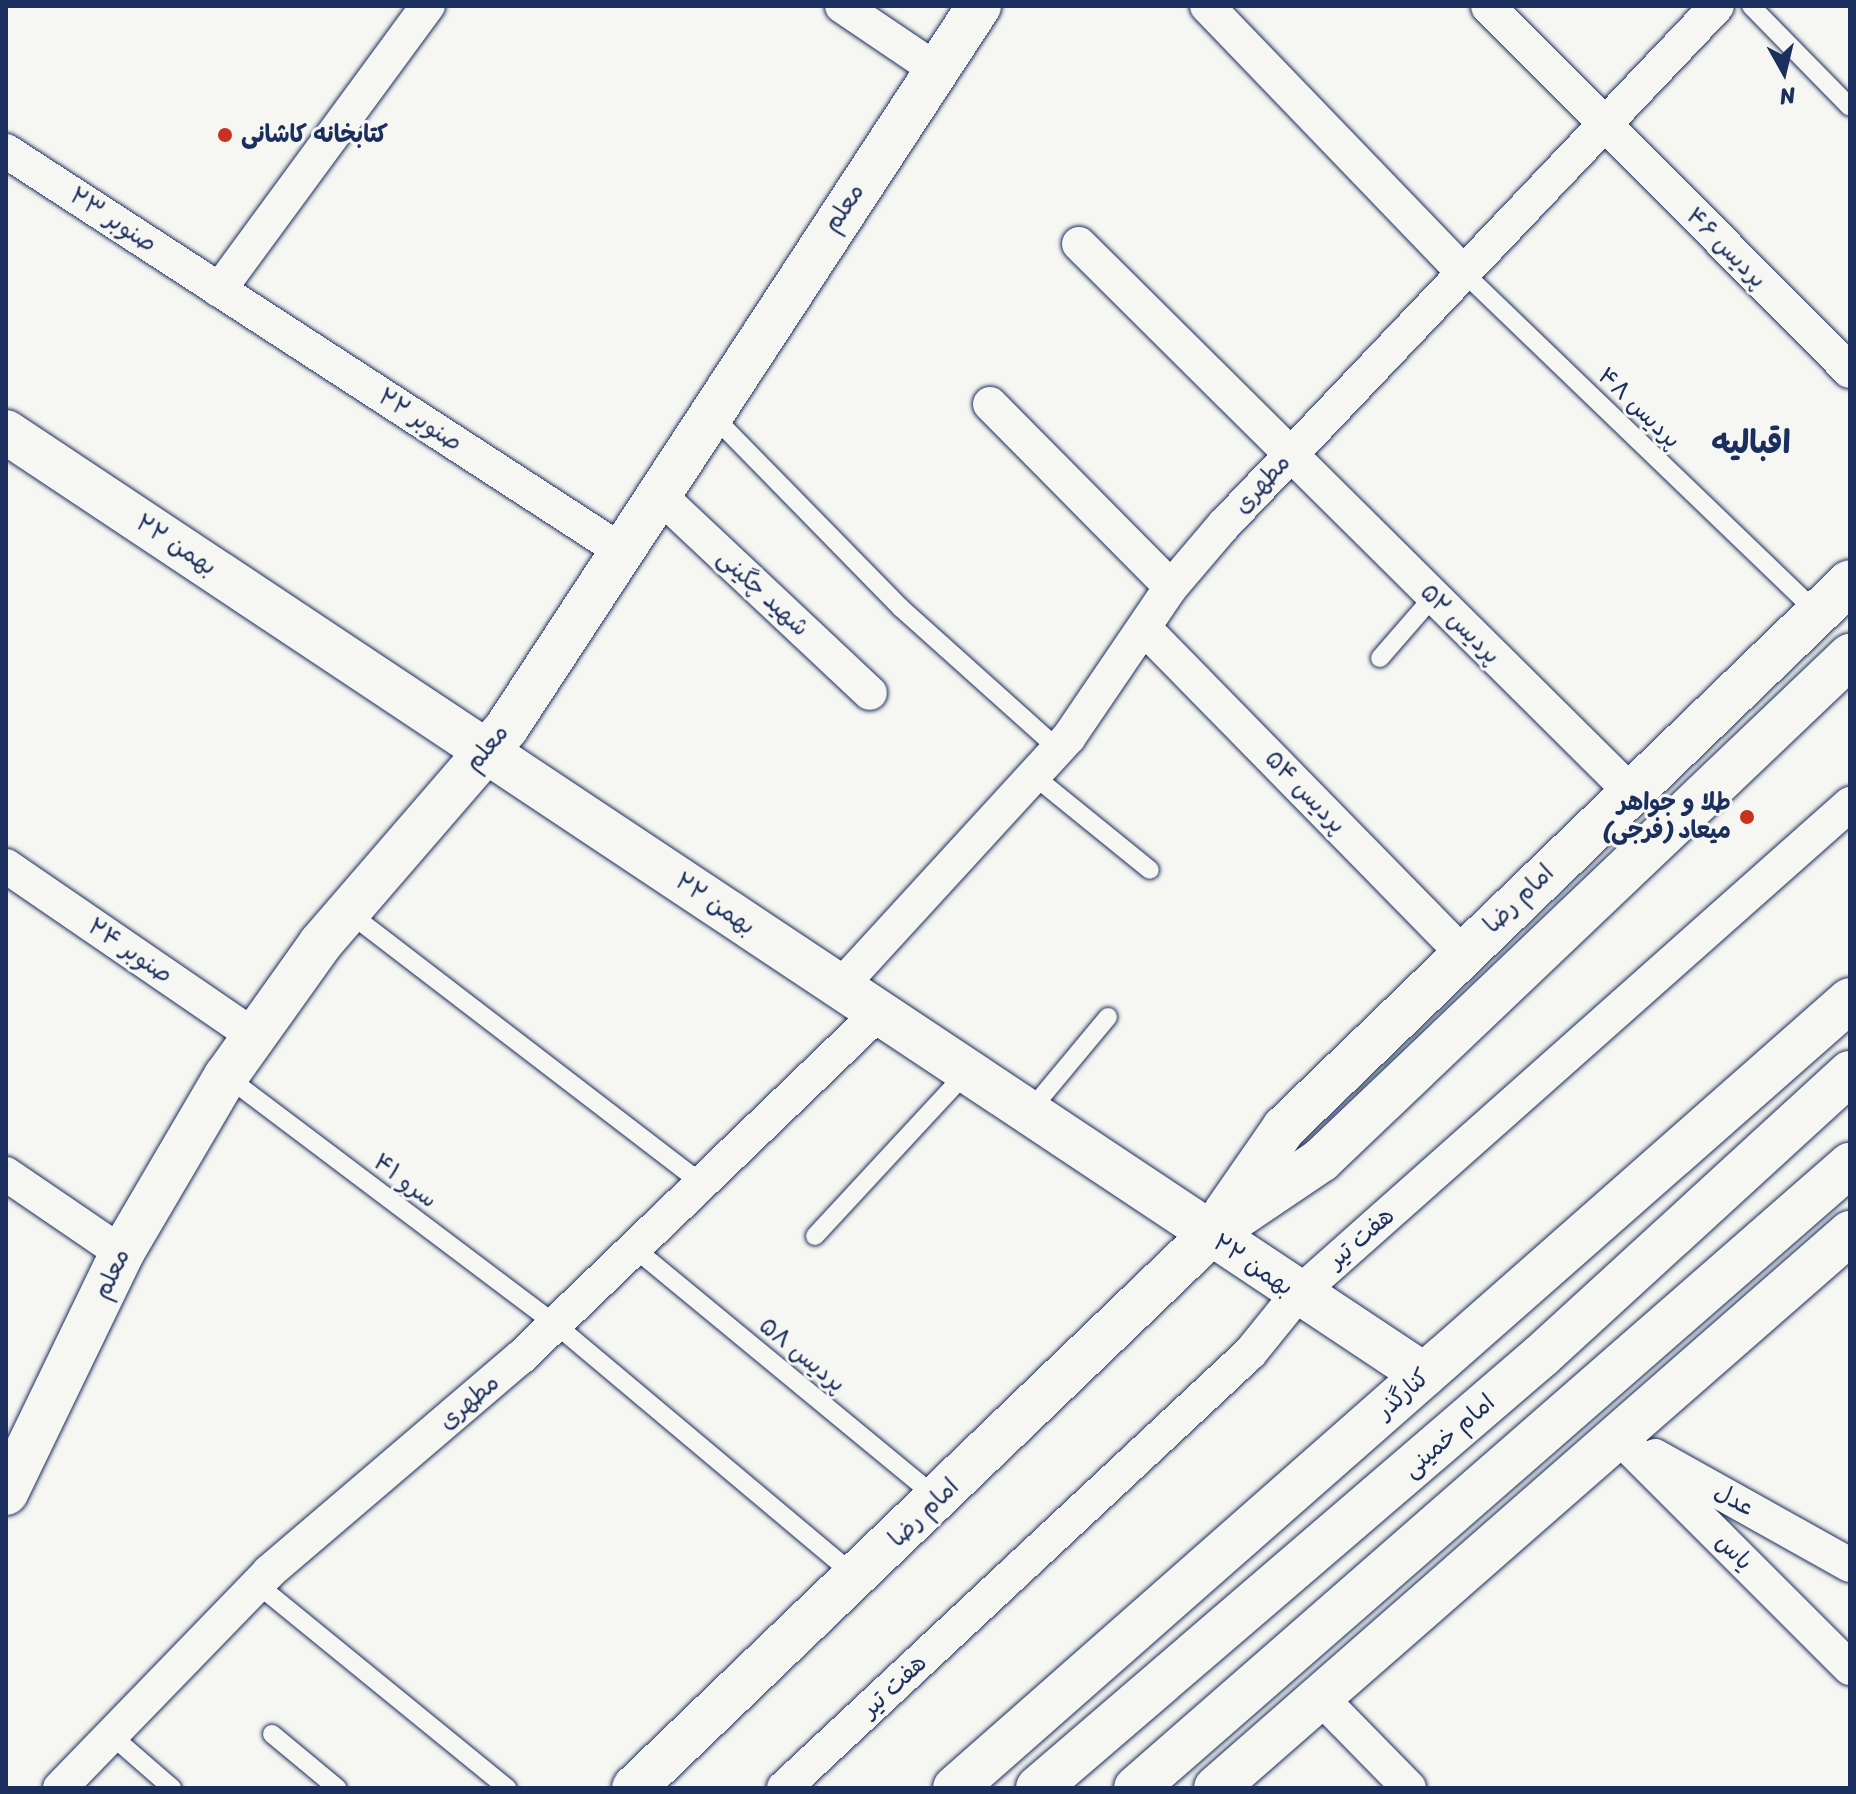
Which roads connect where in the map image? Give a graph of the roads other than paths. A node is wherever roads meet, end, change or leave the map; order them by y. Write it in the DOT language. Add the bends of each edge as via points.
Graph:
graph roads {
  1 [pos="428,6"];
  2 [pos="842,6"];
  3 [pos="979,6"];
  4 [pos="1207,6"];
  5 [pos="1488,6"];
  6 [pos="1717,6"];
  7 [pos="1751,6"];
  8 [pos="937,70"];
  9 [pos="1850,107"];
  10 [pos="1603,124"];
  11 [pos="6,151"];
  12 [pos="1079,244"];
  13 [pos="1462,271"];
  14 [pos="219,290"];
  15 [pos="1850,371"];
  16 [pos="990,404"];
  17 [pos="710,412"];
  18 [pos="6,432"];
  19 [pos="1289,455"];
  20 [pos="657,493"];
  21 [pos="620,550"];
  22 [pos="1850,582"];
  23 [pos="1171,587"];
  24 [pos="1433,597"];
  25 [pos="1818,613"];
  26 [pos="1146,630"];
  27 [pos="1850,656"];
  28 [pos="1380,658"];
  29 [pos="870,693"];
  30 [pos="1058,749"];
  31 [pos="486,750"];
  32 [pos="1034,776"];
  33 [pos="1631,792"];
  34 [pos="1850,804"];
  35 [pos="6,866"];
  36 [pos="1150,870"];
  37 [pos="347,912"];
  38 [pos="1463,954"];
  39 [pos="839,988"];
  40 [pos="1850,1000"];
  41 [pos="877,1014"];
  42 [pos="1108,1017"];
  43 [pos="254,1036"];
  44 [pos="1850,1073"];
  45 [pos="965,1074"];
  46 [pos="226,1076"];
  47 [pos="1027,1115"];
  48 [pos="1850,1165"];
  49 [pos="6,1174"];
  50 [pos="701,1183"];
  51 [pos="1850,1233"];
  52 [pos="1210,1235"];
  53 [pos="815,1236"];
  54 [pos="634,1248"];
  55 [pos="122,1253"];
  56 [pos="1297,1295"];
  57 [pos="555,1324"];
  58 [pos="1424,1375"];
  59 [pos="1489,1402"];
  60 [pos="1618,1436"];
  61 [pos="1525,1449"];
  62 [pos="6,1493"];
  63 [pos="939,1499"];
  64 [pos="1850,1565"];
  65 [pos="857,1577"];
  66 [pos="257,1584"];
  67 [pos="1850,1668"];
  68 [pos="1320,1697"];
  69 [pos="272,1734"];
  70 [pos="111,1735"];
  71 [pos="60,1788"];
  72 [pos="172,1788"];
  73 [pos="337,1788"];
  74 [pos="507,1788"];
  75 [pos="634,1788"];
  76 [pos="784,1788"];
  77 [pos="955,1788"];
  78 [pos="1038,1788"];
  79 [pos="1136,1788"];
  80 [pos="1216,1788"];
  81 [pos="1409,1788"];
  1 -- 14 [label="street"];
  2 -- 8 [label="street"];
  3 -- 8 [label="main road, معلم"];
  4 -- 13 [label="street"];
  5 -- 10 [label="street, پردیس ۴۶"];
  6 -- 10 [label="street, مطهری"];
  7 -- 9 [label="lane"];
  8 -- 17 [label="main road, معلم"];
  10 -- 13 [label="street, مطهری"];
  10 -- 15 [label="street, پردیس ۴۶"];
  11 -- 14 [label="street, صنوبر ۲۳"];
  12 -- 19 [label="street, پردیس ۵۲"];
  13 -- 19 [label="street, مطهری"];
  13 -- 25 [label="lane, پردیس ۴۸"];
  14 -- 21 [label="street, صنوبر ۲۲"];
  16 -- 23 [label="street"];
  17 -- 20 [label="main road, معلم"];
  17 -- 30 [label="lane" via="901,608"];
  18 -- 31 [label="main road, ۲۲ بهمن"];
  19 -- 23 [label="street, مطهری"];
  19 -- 24 [label="street, پردیس ۵۲"];
  20 -- 21 [label="main road, معلم"];
  20 -- 29 [label="street, شهید چگینی"];
  21 -- 31 [label="main road, معلم"];
  22 -- 25 [label="main road, امام رضا"];
  23 -- 26 [label="street, مطهری"];
  24 -- 28 [label="lane"];
  24 -- 33 [label="street, پردیس ۵۲"];
  25 -- 33 [label="main road, امام رضا"];
  26 -- 30 [label="street, مطهری"];
  26 -- 38 [label="street, پردیس ۵۴"];
  27 -- 52 [label="main road, امام رضا" via="1321,1160"];
  30 -- 32 [label="street, مطهری"];
  31 -- 37 [label="main road, معلم"];
  31 -- 39 [label="main road, ۲۲ بهمن"];
  32 -- 36 [label="lane"];
  32 -- 39 [label="street, مطهری"];
  33 -- 38 [label="main road, امام رضا"];
  34 -- 56 [label="street, هفت تیر"];
  35 -- 43 [label="street, صنوبر ۲۴"];
  37 -- 43 [label="main road, معلم"];
  37 -- 50 [label="lane"];
  38 -- 52 [label="main road, امام رضا" via="1284,1128"];
  39 -- 41 [label="main road, ۲۲ بهمن"];
  40 -- 58 [label="main road, کنارگذر"];
  41 -- 45 [label="main road, ۲۲ بهمن"];
  41 -- 50 [label="street, مطهری"];
  42 -- 47 [label="lane"];
  43 -- 46 [label="main road, معلم"];
  44 -- 59 [label="main road, امام خمینی"];
  45 -- 47 [label="main road, ۲۲ بهمن"];
  45 -- 53 [label="lane"];
  46 -- 55 [label="main road, معلم"];
  46 -- 57 [label="lane, سرو ۴۱"];
  47 -- 52 [label="main road, ۲۲ بهمن"];
  48 -- 61 [label="main road"];
  49 -- 55 [label="street"];
  50 -- 54 [label="street, مطهری"];
  51 -- 60 [label="main road"];
  52 -- 56 [label="main road, ۲۲ بهمن"];
  52 -- 63 [label="main road, امام رضا"];
  54 -- 57 [label="street, مطهری"];
  54 -- 63 [label="lane, پردیس ۵۸"];
  55 -- 62 [label="main road, معلم"];
  56 -- 58 [label="main road, ۲۲ بهمن"];
  56 -- 76 [label="street, هفت تیر" via="1250,1353"];
  57 -- 65 [label="lane, سرو ۴۱"];
  57 -- 66 [label="street, مطهری"];
  58 -- 77 [label="main road, کنارگذر"];
  59 -- 61 [label="main road"];
  59 -- 78 [label="main road, امام خمینی"];
  60 -- 64 [label="street, عدل"];
  60 -- 67 [label="street, یاس"];
  60 -- 68 [label="main road"];
  61 -- 79 [label="main road"];
  63 -- 65 [label="main road, امام رضا"];
  65 -- 75 [label="main road, امام رضا"];
  66 -- 70 [label="street, مطهری"];
  66 -- 74 [label="lane"];
  68 -- 80 [label="main road"];
  68 -- 81 [label="street"];
  69 -- 73 [label="lane"];
  70 -- 71 [label="street, مطهری"];
  70 -- 72 [label="lane"];
}
